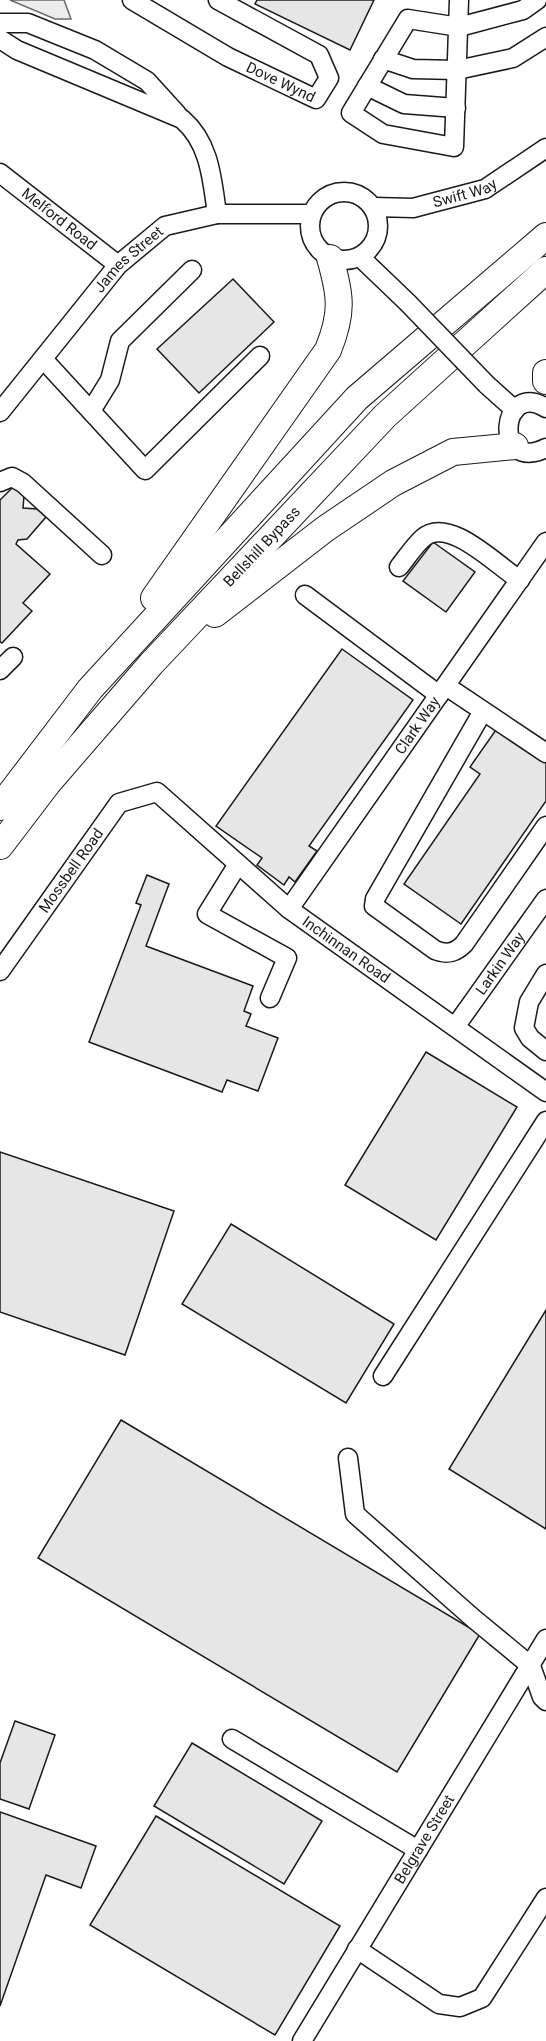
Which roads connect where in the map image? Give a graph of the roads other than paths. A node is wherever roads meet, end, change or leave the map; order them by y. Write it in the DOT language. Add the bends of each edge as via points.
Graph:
graph roads {
  1 [pos="132,0"];
  2 [pos="218,0"];
  3 [pos="459,0"];
  4 [pos="537,0"];
  5 [pos="0,23"];
  6 [pos="459,27"];
  7 [pos="546,37"];
  8 [pos="0,39"];
  9 [pos="383,59"];
  10 [pos="457,70"];
  11 [pos="367,86"];
  12 [pos="456,108"];
  13 [pos="182,119"];
  14 [pos="546,148"];
  15 [pos="0,173"];
  16 [pos="373,207"];
  17 [pos="217,214"];
  18 [pos="311,214"];
  19 [pos="546,231"];
  20 [pos="546,236"];
  21 [pos="523,255"];
  22 [pos="360,257"];
  23 [pos="330,258"];
  24 [pos="118,266"];
  25 [pos="192,270"];
  26 [pos="546,270"];
  27 [pos="260,356"];
  28 [pos="42,359"];
  29 [pos="546,373"];
  30 [pos="546,381"];
  31 [pos="546,408"];
  32 [pos="514,410"];
  33 [pos="91,411"];
  34 [pos="0,412"];
  35 [pos="515,446"];
  36 [pos="546,448"];
  37 [pos="0,482"];
  38 [pos="546,542"];
  39 [pos="102,555"];
  40 [pos="399,567"];
  41 [pos="520,580"];
  42 [pos="305,595"];
  43 [pos="13,657"];
  44 [pos="151,664"];
  45 [pos="0,670"];
  46 [pos="90,689"];
  47 [pos="442,691"];
  48 [pos="483,711"];
  49 [pos="546,753"];
  50 [pos="157,792"];
  51 [pos="0,807"];
  52 [pos="546,826"];
  53 [pos="0,846"];
  54 [pos="238,864"];
  55 [pos="546,899"];
  56 [pos="289,909"];
  57 [pos="0,971"];
  58 [pos="546,974"];
  59 [pos="270,998"];
  60 [pos="455,1027"];
  61 [pos="546,1051"];
  62 [pos="546,1092"];
  63 [pos="546,1121"];
  64 [pos="383,1376"];
  65 [pos="348,1458"];
  66 [pos="546,1639"];
  67 [pos="531,1666"];
  68 [pos="546,1701"];
  69 [pos="232,1739"];
  70 [pos="418,1850"];
  71 [pos="546,1898"];
  72 [pos="357,1949"];
  73 [pos="302,2041"];
  1 -- 2 [label="street, Dove Wynd" via="228,57 316,99 329,78 319,55"];
  3 -- 6 [label="street"];
  4 -- 6 [label="street" via="524,10"];
  5 -- 13 [label="street" via="28,23 95,50 147,81"];
  6 -- 9 [label="street" via="408,19"];
  6 -- 10 [label="street"];
  7 -- 10 [label="street" via="513,58"];
  8 -- 13 [label="street" via="17,50"];
  9 -- 10 [label="street" via="413,69"];
  9 -- 11 [label="street"];
  10 -- 12 [label="street"];
  11 -- 12 [label="street" via="404,104"];
  11 -- 12 [label="street" via="351,113 383,134 454,147"];
  13 -- 17 [label="street" via="194,129 210,162"];
  14 -- 16 [label="street, Swift Way" via="485,189 413,208"];
  15 -- 24 [label="street, Melford Road"];
  16 -- 18 [label="street" via="353,193 339,192 322,200"];
  16 -- 22 [label="street" via="378,218 378,236"];
  17 -- 18 [label="street, James Street"];
  17 -- 24 [label="street, James Street" via="165,226"];
  18 -- 23 [label="street" via="311,237 320,252"];
  19 -- 21 [label="highway"];
  20 -- 21 [label="highway, Bellshill Bypass"];
  21 -- 46 [label="highway, Bellshill Bypass" via="357,398"];
  22 -- 23 [label="street" via="348,261"];
  22 -- 32 [label="street, bridge"];
  23 -- 46 [label="highway" via="341,304 338,326 328,350"];
  24 -- 28 [label="street, James Street"];
  25 -- 33 [label="street" via="120,341 110,380"];
  26 -- 44 [label="highway, Bellshill Bypass" via="386,416"];
  27 -- 33 [label="street" via="146,470"];
  28 -- 33 [label="street"];
  28 -- 34 [label="street, James Street"];
  29 -- 30 [label="highway"];
  31 -- 32 [label="street" via="528,404"];
  32 -- 35 [label="street" via="507,424"];
  35 -- 36 [label="street" via="530,452"];
  35 -- 44 [label="highway" via="453,452 393,483 325,529"];
  37 -- 39 [label="street" via="12,477 24,483"];
  38 -- 41 [label="street, Clark Way"];
  40 -- 41 [label="street" via="425,536 441,531 466,541"];
  41 -- 47 [label="street, Clark Way"];
  42 -- 47 [label="street"];
  43 -- 45 [label="street"];
  44 -- 53 [label="highway, Bellshill Bypass" via="48,783"];
  46 -- 51 [label="highway, Bellshill Bypass"];
  47 -- 48 [label="street"];
  47 -- 56 [label="street, Clark Way"];
  48 -- 49 [label="street"];
  48 -- 52 [label="street" via="374,906 435,950 456,952"];
  50 -- 54 [label="street, Inchinnan Road"];
  50 -- 57 [label="street, Mossbell Road" via="120,803"];
  54 -- 56 [label="street, Inchinnan Road"];
  54 -- 59 [label="street" via="207,914 286,958"];
  55 -- 60 [label="street, Larkin Way"];
  56 -- 60 [label="street, Inchinnan Road"];
  58 -- 61 [label="street" via="529,1002 524,1028"];
  60 -- 62 [label="street, Inchinnan Road"];
  63 -- 64 [label="street"];
  65 -- 67 [label="street" via="355,1514"];
  66 -- 67 [label="street, Belgrave Street"];
  67 -- 68 [label="street"];
  67 -- 70 [label="street, Belgrave Street"];
  69 -- 70 [label="street"];
  70 -- 72 [label="street, Belgrave Street"];
  71 -- 72 [label="street" via="482,1998 460,2007 439,2004"];
  72 -- 73 [label="street, Belgrave Street"];
}
